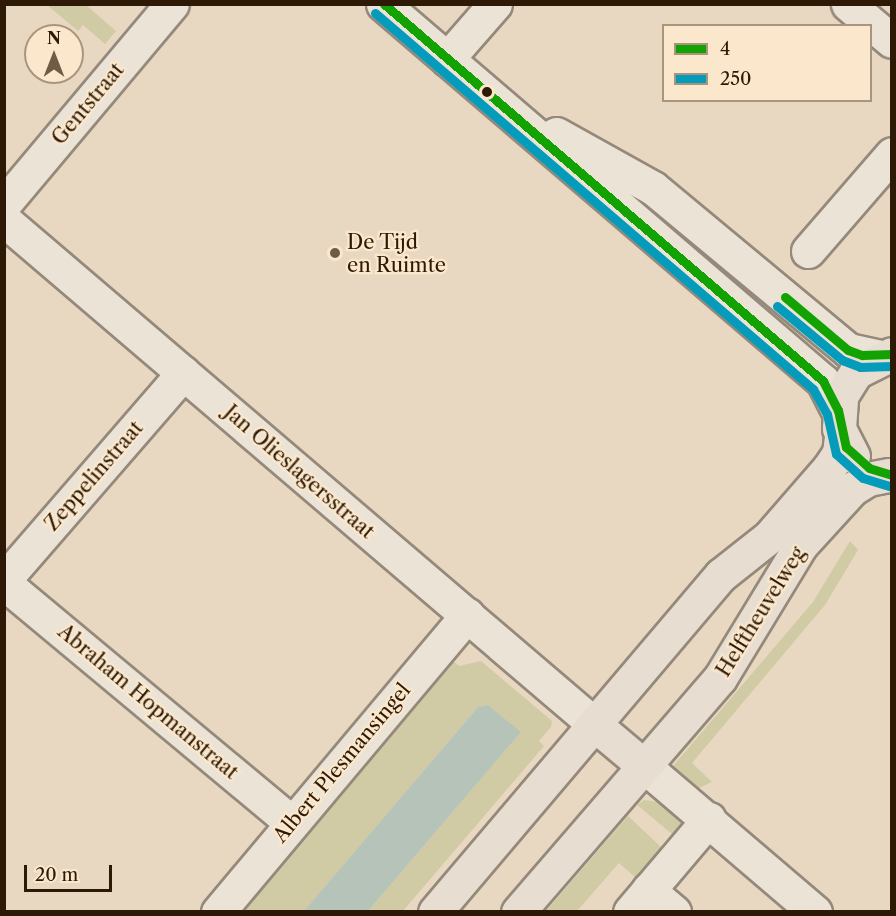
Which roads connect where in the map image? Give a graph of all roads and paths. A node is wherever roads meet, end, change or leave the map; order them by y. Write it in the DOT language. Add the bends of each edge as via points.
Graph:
graph roads {
  1 [pos="172,4"];
  2 [pos="383,4"];
  3 [pos="495,4"];
  4 [pos="848,4"];
  5 [pos="871,24"];
  6 [pos="872,25"];
  7 [pos="891,41"];
  8 [pos="447,59"];
  9 [pos="517,118"];
  10 [pos="891,154"];
  11 [pos="4,204"];
  12 [pos="4,220"];
  13 [pos="808,251"];
  14 [pos="886,356"];
  15 [pos="183,372"];
  16 [pos="840,423"];
  17 [pos="890,475"];
  18 [pos="4,581"];
  19 [pos="467,615"];
  20 [pos="594,724"];
  21 [pos="644,766"];
  22 [pos="709,819"];
  23 [pos="291,822"];
  24 [pos="639,901"];
  25 [pos="218,912"];
  26 [pos="435,912"];
  27 [pos="518,912"];
  28 [pos="674,912"];
  29 [pos="815,912"];
  1 -- 11 [label="street, Gentstraat"];
  2 -- 8 [label="street"];
  3 -- 8 [label="street"];
  4 -- 5 [label="street"];
  6 -- 7 [label="street"];
  8 -- 9 [label="street"];
  9 -- 14 [label="street" via="555,133 653,188 848,350"];
  9 -- 16 [label="street" via="823,381"];
  10 -- 13 [label="street"];
  12 -- 15 [label="street, Jan Olieslagersstraat"];
  14 -- 16 [label="main road, Helftheuvelweg" via="856,372"];
  15 -- 18 [label="street, Zeppelinstraat"];
  15 -- 19 [label="street, Jan Olieslagersstraat"];
  16 -- 17 [label="main road" via="860,462"];
  16 -- 20 [label="main road, Helftheuvelweg" via="839,453 829,468 769,537 721,575"];
  17 -- 21 [label="main road, Helftheuvelweg" via="868,479 852,489 801,545 720,678"];
  18 -- 23 [label="street, Abraham Hopmanstraat"];
  19 -- 20 [label="street, Jan Olieslagersstraat"];
  19 -- 23 [label="street, Albert Plesmansingel"];
  20 -- 21 [label="main road"];
  20 -- 26 [label="main road, Helftheuvelweg"];
  21 -- 22 [label="street"];
  21 -- 27 [label="main road, Helftheuvelweg"];
  22 -- 24 [label="street"];
  22 -- 29 [label="street"];
  23 -- 25 [label="street, Albert Plesmansingel"];
  24 -- 28 [label="street"];
}
